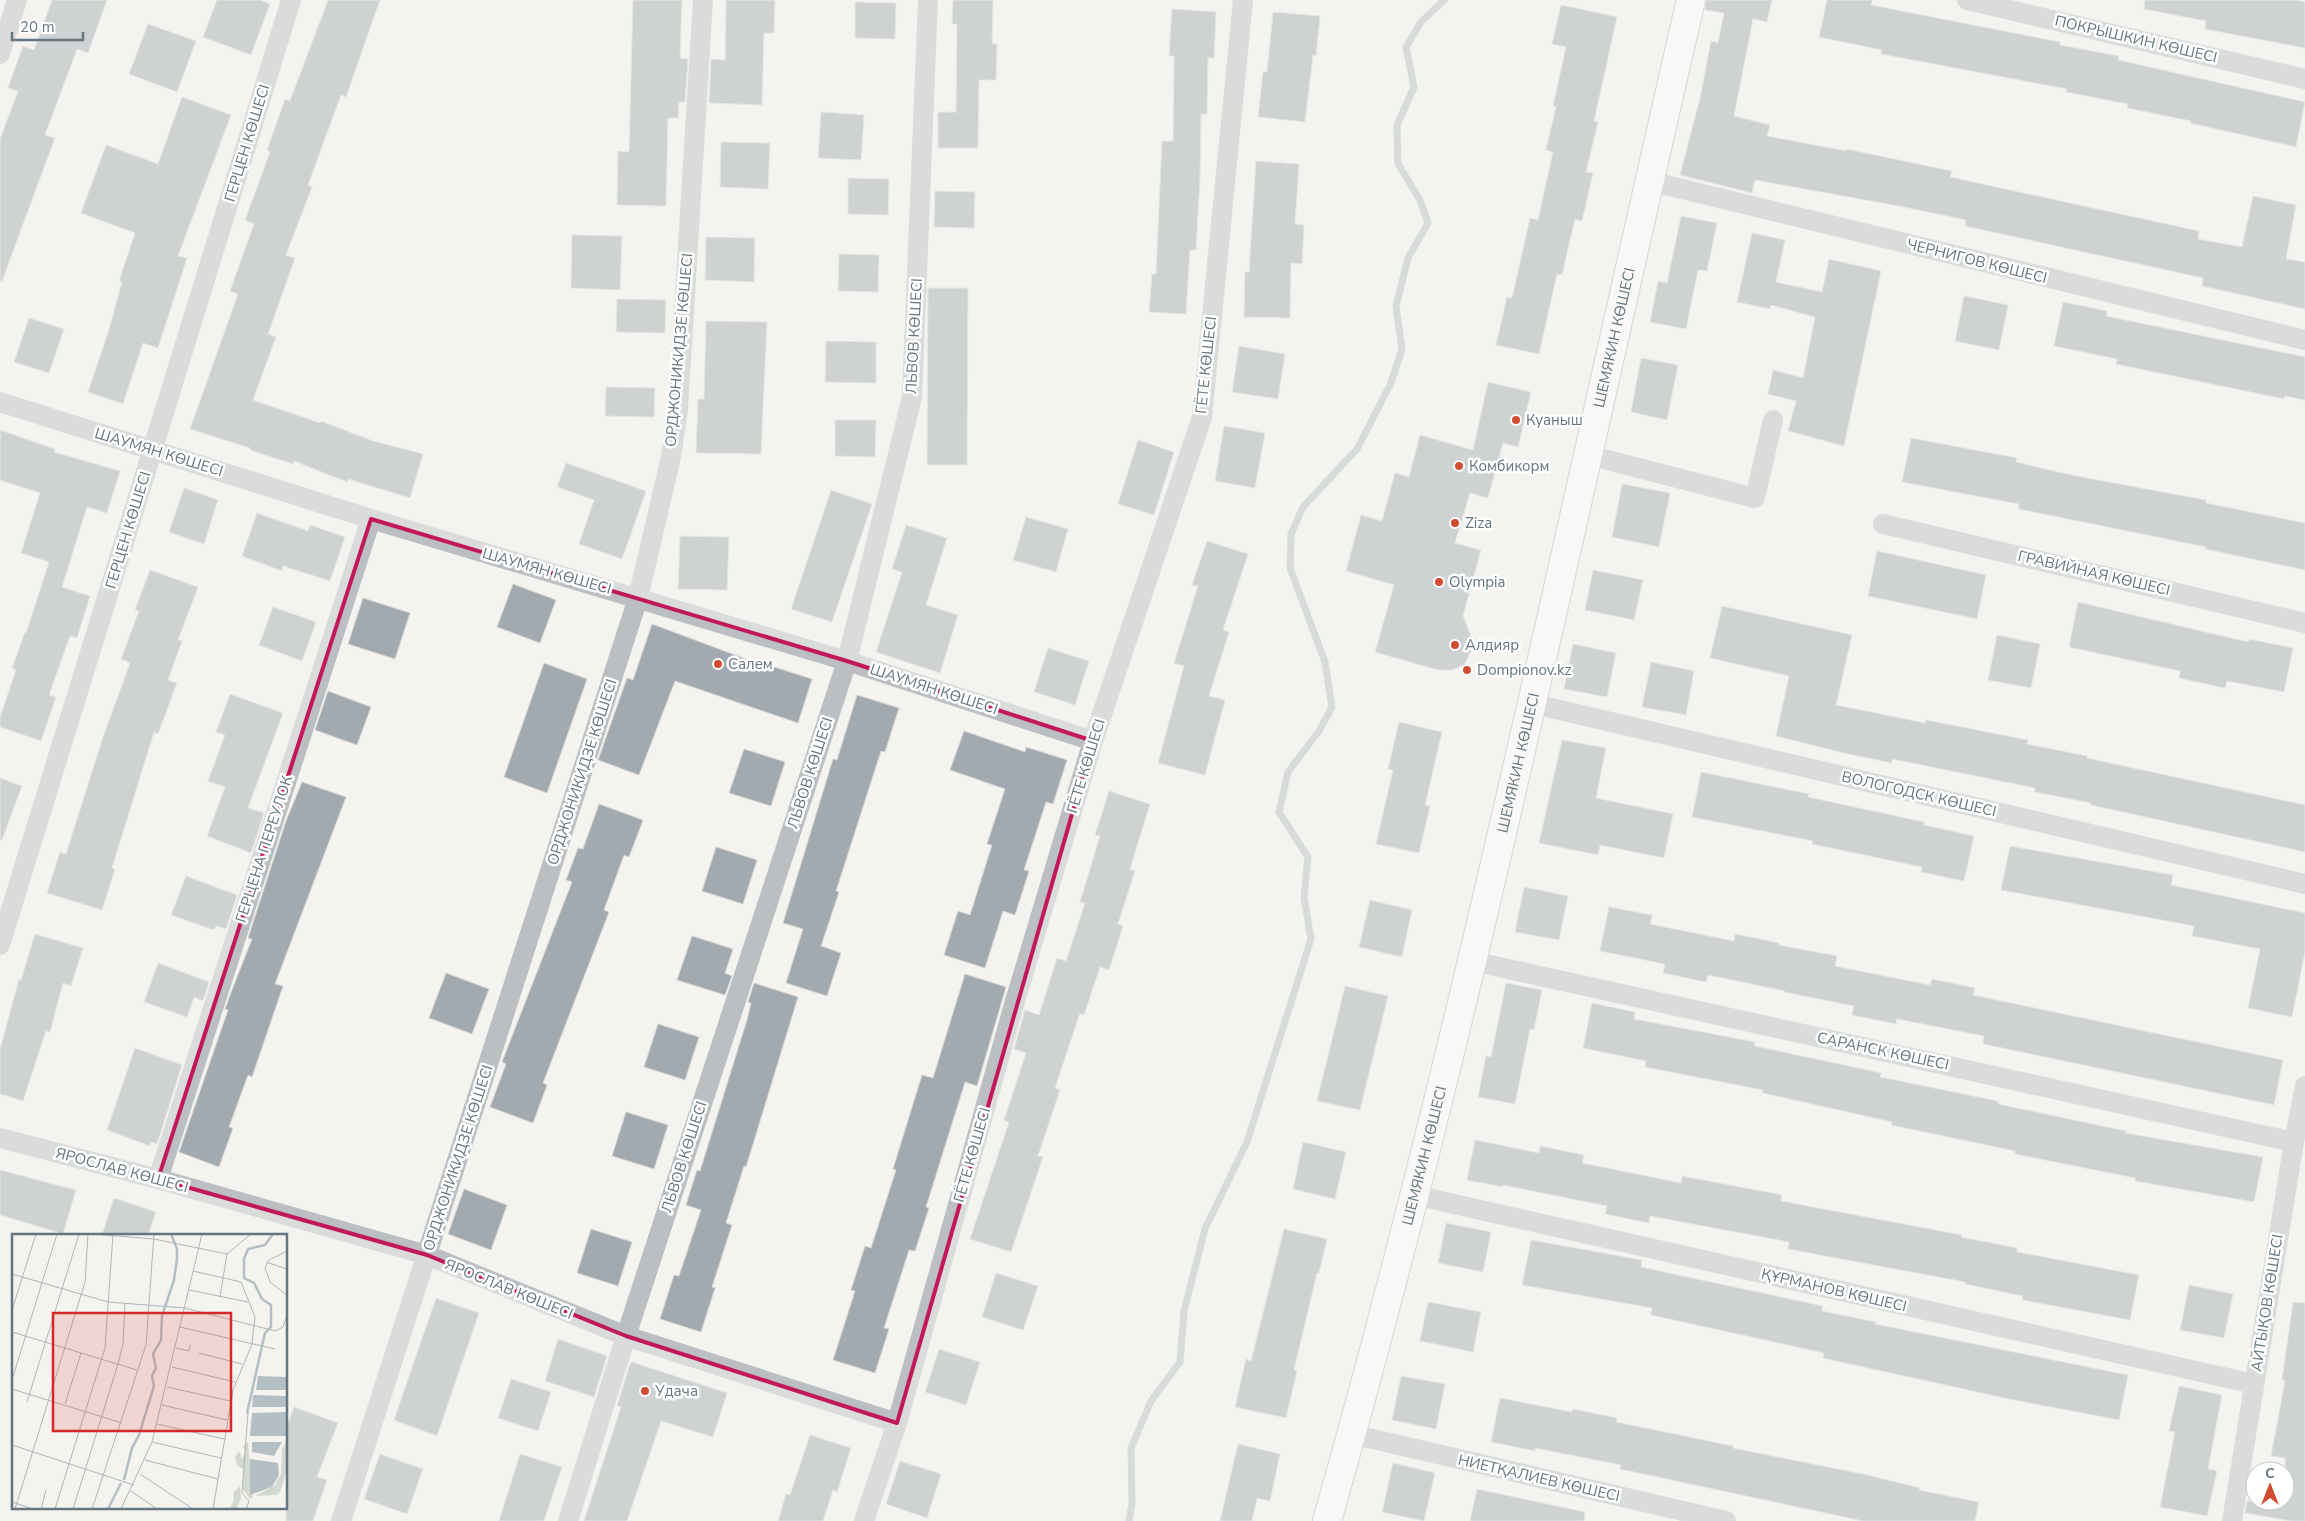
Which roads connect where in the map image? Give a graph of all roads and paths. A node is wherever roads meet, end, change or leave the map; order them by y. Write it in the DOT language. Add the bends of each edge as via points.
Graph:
graph roads {
  1 [pos="17,0"];
  2 [pos="291,0"];
  3 [pos="703,0"];
  4 [pos="928,0"];
  5 [pos="1243,0"];
  6 [pos="1691,0"];
  7 [pos="1967,0"];
  8 [pos="0,54"];
  9 [pos="2305,79"];
  10 [pos="1649,182"];
  11 [pos="2305,340"];
  12 [pos="0,402"];
  13 [pos="1773,420"];
  14 [pos="153,450"];
  15 [pos="1588,455"];
  16 [pos="371,519"];
  17 [pos="1883,524"];
  18 [pos="638,598"];
  19 [pos="2305,622"];
  20 [pos="847,661"];
  21 [pos="1534,704"];
  22 [pos="1093,740"];
  23 [pos="2305,884"];
  24 [pos="0,945"];
  25 [pos="1472,961"];
  26 [pos="2305,1086"];
  27 [pos="0,1138"];
  28 [pos="2294,1142"];
  29 [pos="158,1179"];
  30 [pos="1414,1195"];
  31 [pos="427,1255"];
  32 [pos="626,1336"];
  33 [pos="2254,1384"];
  34 [pos="897,1423"];
  35 [pos="1351,1434"];
  36 [pos="341,1521"];
  37 [pos="568,1521"];
  38 [pos="864,1521"];
  39 [pos="1326,1521"];
  40 [pos="1726,1521"];
  41 [pos="2232,1521"];
  1 -- 8 [label="street"];
  2 -- 14 [label="street, ГЕРЦЕН КӨШЕСІ"];
  3 -- 18 [label="street, ОРДЖОНИКИДЗЕ КӨШЕСІ" via="678,409 671,457"];
  4 -- 20 [label="street, ЛЬВОВ КӨШЕСІ" via="912,397"];
  5 -- 22 [label="street, ГЁТЕ КӨШЕСІ" via="1202,417"];
  6 -- 10 [label="main road, ШЕМЯКИН КӨШЕСІ"];
  7 -- 9 [label="street, ПОКРЫШКИН КӨШЕСІ"];
  10 -- 11 [label="street, ЧЕРНИГОВ КӨШЕСІ"];
  10 -- 15 [label="main road, ШЕМЯКИН КӨШЕСІ"];
  12 -- 14 [label="street, ШАУМЯН КӨШЕСІ"];
  13 -- 15 [label="street" via="1755,498"];
  14 -- 16 [label="street, ШАУМЯН КӨШЕСІ"];
  14 -- 24 [label="street, ГЕРЦЕН КӨШЕСІ"];
  15 -- 21 [label="main road, ШЕМЯКИН КӨШЕСІ"];
  16 -- 18 [label="street, ШАУМЯН КӨШЕСІ"];
  16 -- 29 [label="street, ГЕРЦЕНА ПЕРЕУЛОК"];
  17 -- 19 [label="street, ГРАВИЙНАЯ КӨШЕСІ"];
  18 -- 20 [label="street, ШАУМЯН КӨШЕСІ"];
  18 -- 31 [label="street, ОРДЖОНИКИДЗЕ КӨШЕСІ"];
  20 -- 22 [label="street, ШАУМЯН КӨШЕСІ"];
  20 -- 32 [label="street, ЛЬВОВ КӨШЕСІ"];
  21 -- 23 [label="street, ВОЛОГОДСК КӨШЕСІ"];
  21 -- 25 [label="main road, ШЕМЯКИН КӨШЕСІ"];
  22 -- 34 [label="street, ГЁТЕ КӨШЕСІ" via="1013,1008"];
  25 -- 28 [label="street, САРАНСК КӨШЕСІ"];
  25 -- 30 [label="main road, ШЕМЯКИН КӨШЕСІ"];
  26 -- 28 [label="street, АЙТЫҚОВ КӨШЕСІ"];
  27 -- 29 [label="street, ЯРОСЛАВ КӨШЕСІ"];
  28 -- 33 [label="street, АЙТЫҚОВ КӨШЕСІ"];
  29 -- 31 [label="street, ЯРОСЛАВ КӨШЕСІ"];
  30 -- 33 [label="street, ҚҰРМАНОВ КӨШЕСІ"];
  30 -- 35 [label="main road, ШЕМЯКИН КӨШЕСІ"];
  31 -- 32 [label="street, ЯРОСЛАВ КӨШЕСІ"];
  31 -- 36 [label="street, ОРДЖОНИКИДЗЕ КӨШЕСІ"];
  32 -- 34 [label="street, ЯРОСЛАВ КӨШЕСІ"];
  32 -- 37 [label="street, ЛЬВОВ КӨШЕСІ"];
  33 -- 41 [label="street, АЙТЫҚОВ КӨШЕСІ"];
  34 -- 38 [label="street, ГЁТЕ КӨШЕСІ"];
  35 -- 39 [label="main road, ШЕМЯКИН КӨШЕСІ"];
  35 -- 40 [label="street, НИЕТҚАЛИЕВ КӨШЕСІ"];
}
